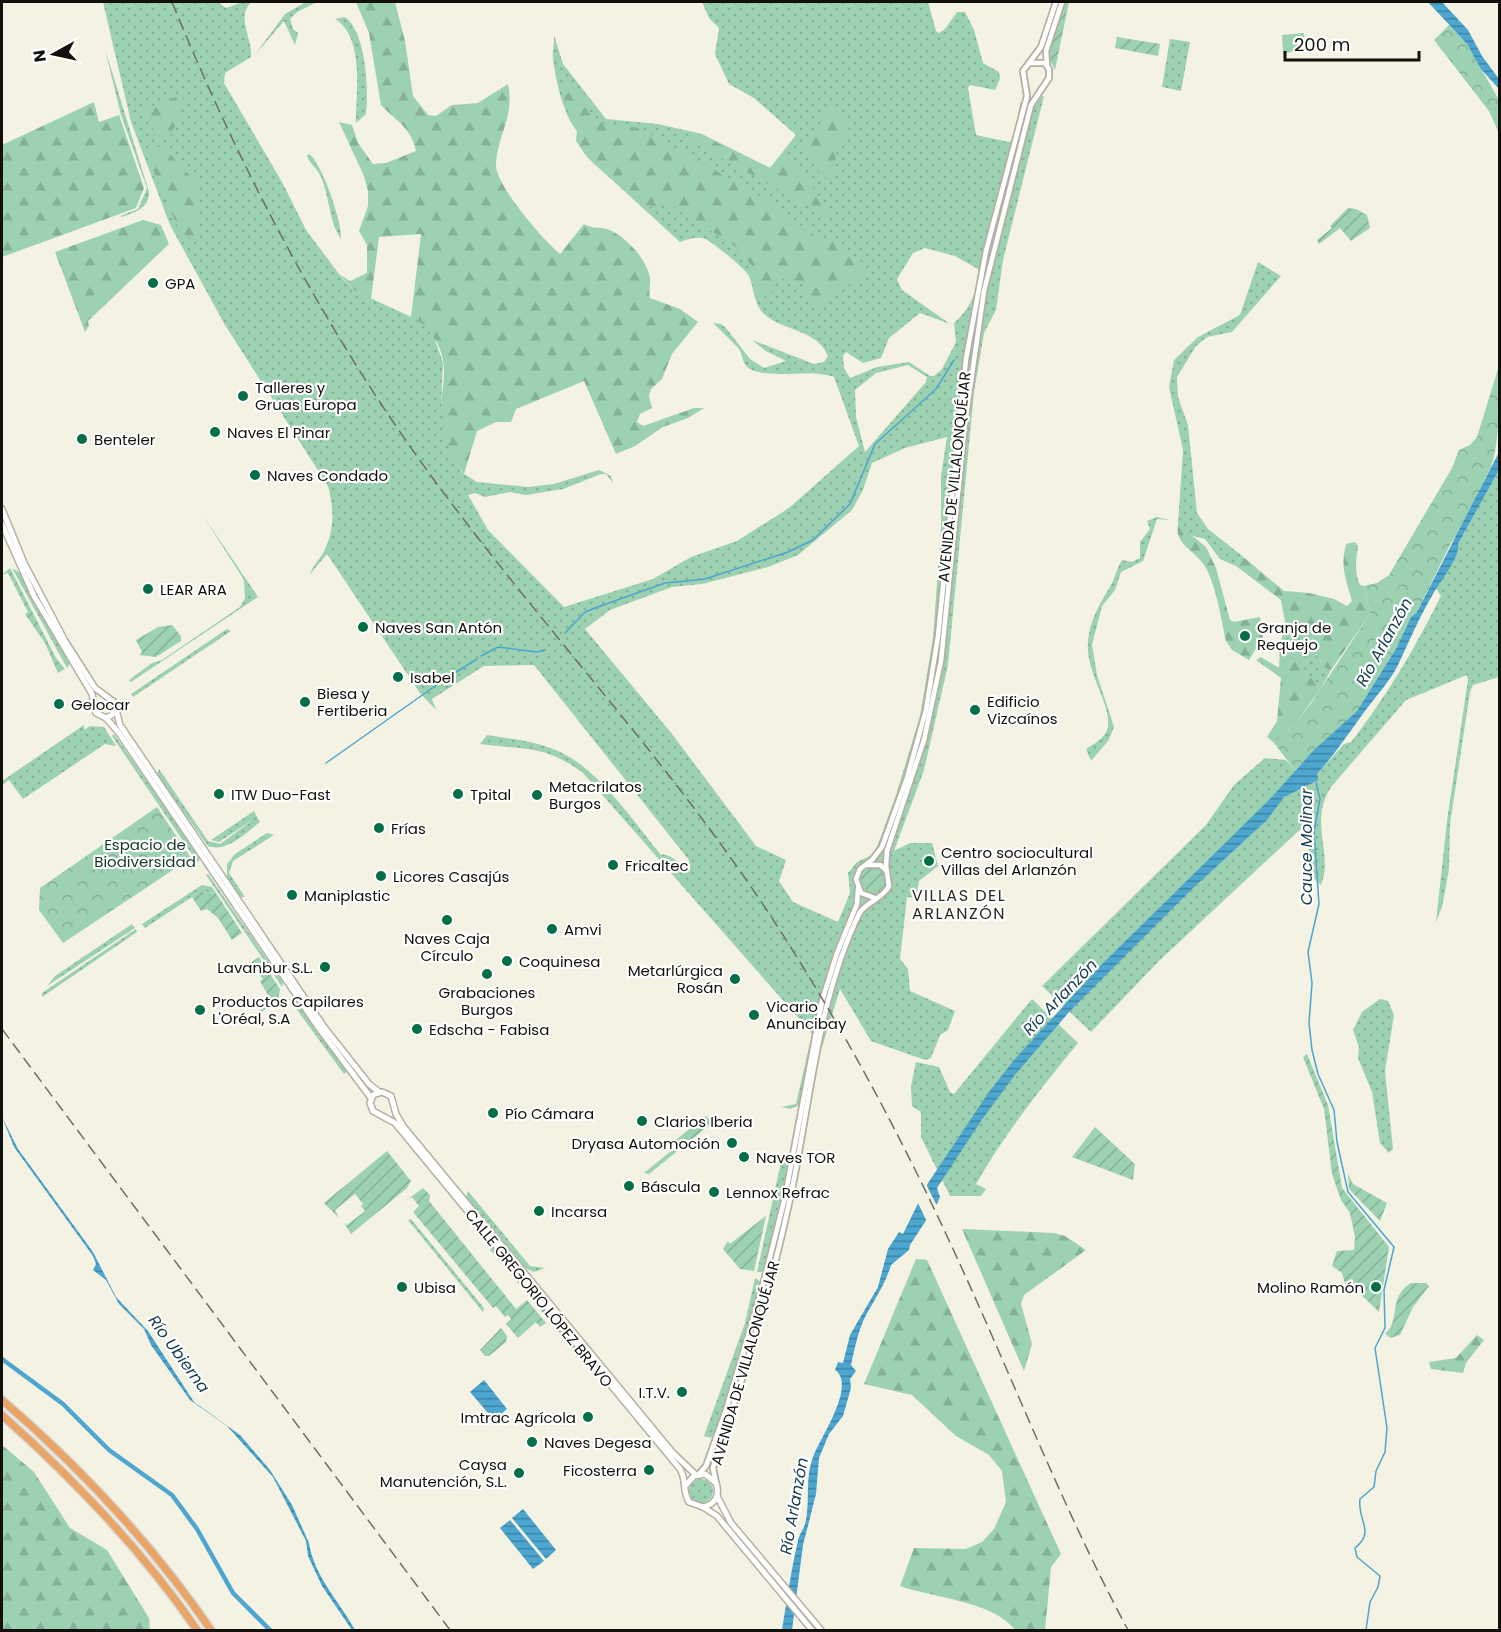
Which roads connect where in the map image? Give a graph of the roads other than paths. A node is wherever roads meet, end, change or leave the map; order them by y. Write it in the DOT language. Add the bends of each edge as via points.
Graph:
graph roads {
  1 [pos="1056,2"];
  2 [pos="1062,2"];
  3 [pos="1029,63"];
  4 [pos="1048,67"];
  5 [pos="1025,81"];
  6 [pos="1043,86"];
  7 [pos="2,509"];
  8 [pos="2,524"];
  9 [pos="108,697"];
  10 [pos="94,705"];
  11 [pos="116,709"];
  12 [pos="106,718"];
  13 [pos="864,866"];
  14 [pos="888,872"];
  15 [pos="858,889"];
  16 [pos="875,898"];
  17 [pos="379,1092"];
  18 [pos="371,1098"];
  19 [pos="393,1107"];
  20 [pos="384,1115"];
  21 [pos="2,1400"];
  22 [pos="2,1414"];
  23 [pos="698,1474"];
  24 [pos="717,1485"];
  25 [pos="685,1486"];
  26 [pos="717,1496"];
  27 [pos="703,1507"];
  28 [pos="197,1630"];
  29 [pos="210,1630"];
  30 [pos="811,1630"];
  31 [pos="821,1630"];
  1 -- 3 [label="street" via="1041,47"];
  2 -- 4 [label="street" via="1046,51"];
  3 -- 4 [label="street" via="1040,61"];
  3 -- 5 [label="street" via="1023,71"];
  4 -- 6 [label="street" via="1049,78"];
  5 -- 6 [label="street" via="1033,87"];
  5 -- 13 [label="street, AVENIDA DE VILLALONQUÉJAR" via="1027,96 986,251 968,351 928,700 914,755 882,847"];
  6 -- 14 [label="street, AVENIDA DE VILLALONQUÉJAR" via="1031,105 984,291 964,423 940,661 924,740 887,850"];
  7 -- 9 [label="main road" via="56,625 95,688"];
  8 -- 10 [label="main road" via="34,596 91,692"];
  9 -- 10 [label="main road" via="99,698"];
  9 -- 11 [label="main road"];
  10 -- 12 [label="main road" via="97,715"];
  11 -- 12 [label="main road"];
  11 -- 17 [label="main road" via="120,725 322,1024"];
  12 -- 18 [label="main road"];
  13 -- 14 [label="street" via="875,864"];
  13 -- 15 [label="street" via="857,873"];
  14 -- 16 [label="street" via="887,890"];
  15 -- 16 [label="street"];
  15 -- 23 [label="street, AVENIDA DE VILLALONQUÉJAR" via="856,906 822,1001 761,1293 726,1410 706,1466"];
  16 -- 24 [label="street, AVENIDA DE VILLALONQUÉJAR" via="857,919 829,999 774,1268 713,1468"];
  17 -- 18 [label="main road"];
  17 -- 19 [label="main road" via="391,1096"];
  18 -- 20 [label="main road" via="373,1111"];
  19 -- 20 [label="main road"];
  19 -- 23 [label="main road, CALLE GREGORIO LÓPEZ BRAVO" via="400,1121 668,1446"];
  20 -- 25 [label="main road, CALLE GREGORIO LÓPEZ BRAVO" via="407,1137 674,1462"];
  21 -- 29 [label="highway" via="97,1489 149,1547"];
  22 -- 28 [label="highway" via="112,1524"];
  23 -- 24 [label="main road" via="711,1477"];
  23 -- 25 [label="main road"];
  24 -- 26 [label="main road"];
  25 -- 27 [label="main road" via="689,1502"];
  26 -- 27 [label="main road"];
  26 -- 31 [label="main road" via="726,1516"];
  27 -- 30 [label="main road" via="717,1516"];
}
